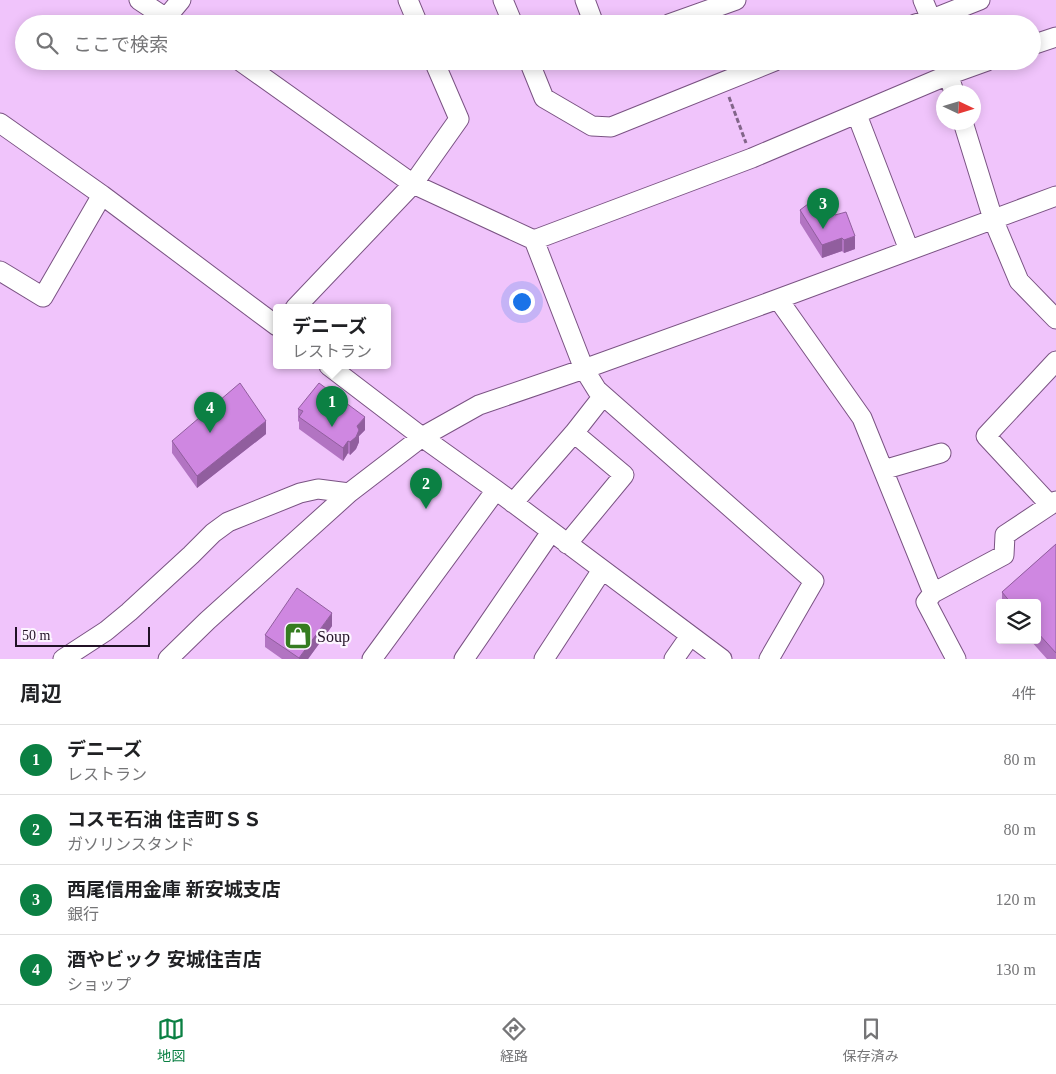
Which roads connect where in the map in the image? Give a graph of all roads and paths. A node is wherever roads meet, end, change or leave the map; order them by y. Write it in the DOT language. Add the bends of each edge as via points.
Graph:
graph roads {
  1 [pos="139,0"];
  2 [pos="181,0"];
  3 [pos="408,0"];
  4 [pos="504,0"];
  5 [pos="585,0"];
  6 [pos="736,0"];
  7 [pos="923,0"];
  8 [pos="980,0"];
  9 [pos="162,15"];
  10 [pos="174,15"];
  11 [pos="414,15"];
  12 [pos="510,15"];
  13 [pos="591,15"];
  14 [pos="694,15"];
  15 [pos="926,15"];
  16 [pos="944,15"];
  17 [pos="1056,37"];
  18 [pos="1041,42"];
  19 [pos="253,70"];
  20 [pos="438,70"];
  21 [pos="533,70"];
  22 [pos="752,70"];
  23 [pos="964,70"];
  24 [pos="949,76"];
  25 [pos="723,81"];
  26 [pos="856,115"];
  27 [pos="1,127"];
  28 [pos="966,130"];
  29 [pos="752,158"];
  30 [pos="413,184"];
  31 [pos="102,195"];
  32 [pos="1056,196"];
  33 [pos="994,219"];
  34 [pos="534,240"];
  35 [pos="909,250"];
  36 [pos="0,271"];
  37 [pos="778,299"];
  38 [pos="299,304"];
  39 [pos="1056,319"];
  40 [pos="273,323"];
  41 [pos="1056,361"];
  42 [pos="334,369"];
  43 [pos="584,369"];
  44 [pos="603,396"];
  45 [pos="574,433"];
  46 [pos="422,437"];
  47 [pos="941,453"];
  48 [pos="883,470"];
  49 [pos="496,490"];
  50 [pos="349,493"];
  51 [pos="513,503"];
  52 [pos="1053,503"];
  53 [pos="551,532"];
  54 [pos="566,544"];
  55 [pos="602,570"];
  56 [pos="933,593"];
  57 [pos="690,636"];
  58 [pos="63,659"];
  59 [pos="168,659"];
  60 [pos="372,659"];
  61 [pos="464,659"];
  62 [pos="544,659"];
  63 [pos="674,659"];
  64 [pos="722,659"];
  65 [pos="769,659"];
  66 [pos="956,659"];
  1 -- 9 [label="street"];
  2 -- 10 [label="street"];
  3 -- 11 [label="street"];
  4 -- 12 [label="street"];
  5 -- 13 [label="street"];
  6 -- 14 [label="street"];
  7 -- 15 [label="street"];
  8 -- 16 [label="street"];
  17 -- 18 [label="street"];
  19 -- 30 [label="street"];
  20 -- 30 [label="street" via="459,119"];
  21 -- 25 [label="street" via="544,98 592,126 611,126"];
  22 -- 25 [label="street"];
  23 -- 24 [label="street"];
  24 -- 26 [label="street"];
  25 -- 29 [label="path"];
  26 -- 29 [label="street"];
  26 -- 35 [label="street"];
  27 -- 31 [label="street"];
  28 -- 33 [label="street"];
  29 -- 34 [label="street"];
  30 -- 34 [label="street"];
  30 -- 38 [label="street"];
  31 -- 36 [label="street" via="43,297"];
  31 -- 40 [label="street"];
  32 -- 33 [label="street"];
  33 -- 35 [label="street"];
  33 -- 39 [label="street" via="1019,281"];
  34 -- 43 [label="street"];
  35 -- 37 [label="street"];
  37 -- 43 [label="street"];
  37 -- 48 [label="street" via="862,418"];
  41 -- 52 [label="street" via="986,436"];
  42 -- 46 [label="street"];
  43 -- 44 [label="street"];
  43 -- 46 [label="street" via="479,405"];
  44 -- 45 [label="street"];
  44 -- 65 [label="street" via="814,581"];
  45 -- 51 [label="street"];
  45 -- 54 [label="street" via="624,475"];
  46 -- 49 [label="street"];
  46 -- 50 [label="street"];
  47 -- 48 [label="street"];
  48 -- 56 [label="street"];
  49 -- 51 [label="street"];
  49 -- 60 [label="street"];
  50 -- 58 [label="street" via="318,489 300,493 228,522 106,632"];
  50 -- 59 [label="street"];
  51 -- 53 [label="street"];
  52 -- 56 [label="street" via="1005,535 1004,555"];
  53 -- 54 [label="street"];
  53 -- 61 [label="street"];
  54 -- 55 [label="street"];
  55 -- 57 [label="street"];
  55 -- 62 [label="street"];
  56 -- 66 [label="street" via="926,602"];
  57 -- 63 [label="street"];
  57 -- 64 [label="street"];
}
